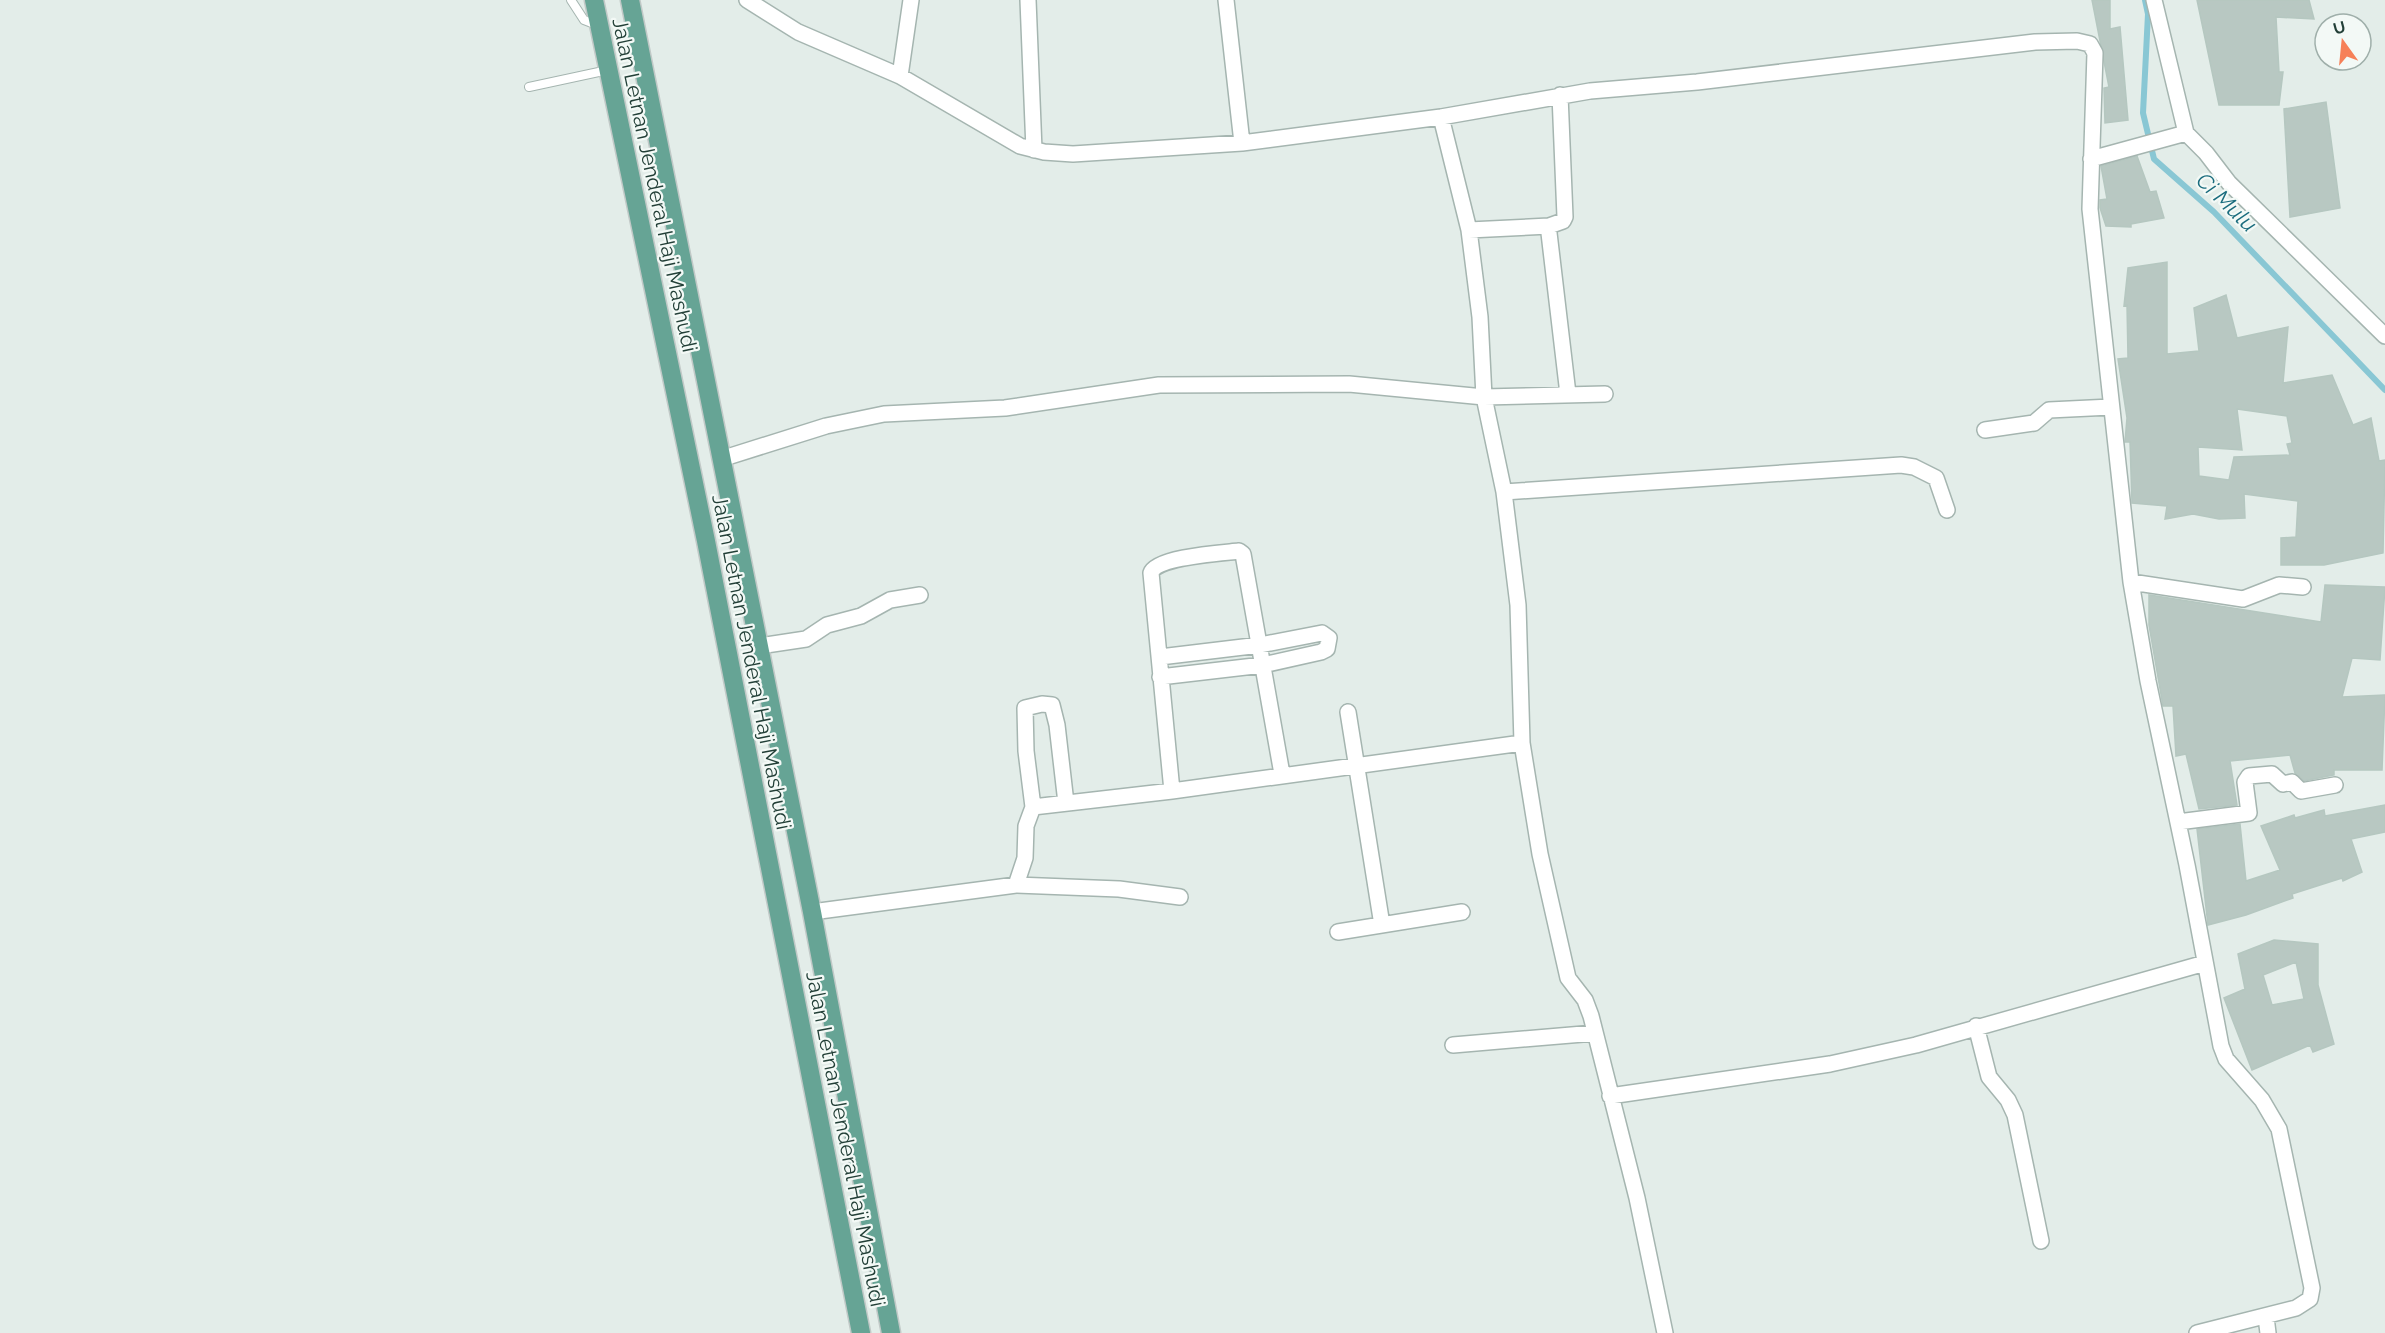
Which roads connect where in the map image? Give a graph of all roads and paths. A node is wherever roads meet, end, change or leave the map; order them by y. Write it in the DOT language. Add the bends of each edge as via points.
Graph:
graph roads {
  1 [pos="571,0"];
  2 [pos="594,0"];
  3 [pos="630,0"];
  4 [pos="747,0"];
  5 [pos="911,0"];
  6 [pos="1028,0"];
  7 [pos="1226,0"];
  8 [pos="2154,0"];
  9 [pos="599,25"];
  10 [pos="608,70"];
  11 [pos="900,76"];
  12 [pos="529,87"];
  13 [pos="1560,95"];
  14 [pos="1441,117"];
  15 [pos="2186,133"];
  16 [pos="1242,143"];
  17 [pos="1034,150"];
  18 [pos="2091,159"];
  19 [pos="1549,226"];
  20 [pos="1469,230"];
  21 [pos="2385,336"];
  22 [pos="1568,394"];
  23 [pos="1605,394"];
  24 [pos="1484,397"];
  25 [pos="2111,407"];
  26 [pos="1984,430"];
  27 [pos="721,459"];
  28 [pos="1504,492"];
  29 [pos="1947,510"];
  30 [pos="2131,582"];
  31 [pos="2303,587"];
  32 [pos="920,595"];
  33 [pos="1260,645"];
  34 [pos="759,646"];
  35 [pos="1160,657"];
  36 [pos="1263,665"];
  37 [pos="1160,677"];
  38 [pos="1348,712"];
  39 [pos="1522,742"];
  40 [pos="1356,766"];
  41 [pos="1282,774"];
  42 [pos="2335,786"];
  43 [pos="1172,791"];
  44 [pos="1066,803"];
  45 [pos="1033,807"];
  46 [pos="2178,822"];
  47 [pos="1016,885"];
  48 [pos="1180,897"];
  49 [pos="812,912"];
  50 [pos="1462,912"];
  51 [pos="1382,925"];
  52 [pos="1338,932"];
  53 [pos="2205,963"];
  54 [pos="1976,1026"];
  55 [pos="1594,1033"];
  56 [pos="1453,1045"];
  57 [pos="1610,1096"];
  58 [pos="2041,1241"];
  59 [pos="2266,1317"];
  60 [pos="861,1333"];
  61 [pos="891,1333"];
  62 [pos="1665,1333"];
  63 [pos="2197,1333"];
  64 [pos="2268,1333"];
  1 -- 9 [label="lane" via="584,20"];
  2 -- 9 [label="main road, Jalan Letnan Jenderal Haji Mashudi"];
  3 -- 27 [label="main road, Jalan Letnan Jenderal Haji Mashudi"];
  4 -- 11 [label="street" via="798,32"];
  5 -- 11 [label="street"];
  6 -- 17 [label="street"];
  7 -- 16 [label="street"];
  8 -- 15 [label="street"];
  9 -- 10 [label="main road, Jalan Letnan Jenderal Haji Mashudi"];
  10 -- 12 [label="lane"];
  10 -- 60 [label="main road, Jalan Letnan Jenderal Haji Mashudi" via="708,552"];
  11 -- 17 [label="street" via="983,126"];
  13 -- 14 [label="street"];
  13 -- 18 [label="street" via="2077,40 2090,44 2095,53"];
  13 -- 19 [label="street" via="1565,217"];
  14 -- 16 [label="street"];
  14 -- 20 [label="street"];
  15 -- 18 [label="street"];
  15 -- 21 [label="street" via="2229,183"];
  16 -- 17 [label="street" via="1106,154"];
  18 -- 25 [label="street" via="2090,209"];
  19 -- 20 [label="street"];
  19 -- 22 [label="street"];
  20 -- 24 [label="street" via="1480,317"];
  22 -- 23 [label="street"];
  22 -- 24 [label="street"];
  24 -- 27 [label="street" via="1349,384 1159,385 1005,408 884,414 826,426"];
  24 -- 28 [label="street"];
  25 -- 26 [label="street" via="2049,410 2034,423"];
  25 -- 30 [label="street"];
  27 -- 34 [label="main road, Jalan Letnan Jenderal Haji Mashudi"];
  28 -- 29 [label="street" via="1901,465 1936,478"];
  28 -- 39 [label="street" via="1518,605"];
  30 -- 31 [label="street" via="2243,599 2279,585"];
  30 -- 46 [label="street"];
  32 -- 34 [label="street" via="890,600 861,616 827,625 806,639"];
  33 -- 35 [label="street"];
  33 -- 35 [label="street" via="1246,562 1242,553 1235,552 1153,567 1151,582"];
  33 -- 36 [label="street"];
  33 -- 36 [label="street" via="1322,633 1329,638 1327,649 1321,652"];
  34 -- 49 [label="main road, Jalan Letnan Jenderal Haji Mashudi"];
  35 -- 37 [label="street"];
  36 -- 37 [label="street"];
  36 -- 41 [label="street"];
  37 -- 43 [label="street"];
  38 -- 40 [label="street"];
  39 -- 40 [label="street"];
  39 -- 55 [label="street" via="1561,952 1568,978 1587,1005"];
  40 -- 41 [label="street"];
  40 -- 51 [label="street"];
  41 -- 43 [label="street"];
  42 -- 46 [label="street" via="2301,791 2292,782 2283,784 2272,774 2249,776 2245,782 2249,813"];
  43 -- 44 [label="street"];
  44 -- 45 [label="street"];
  44 -- 45 [label="street" via="1057,725 1052,705 1042,704 1026,708 1026,751"];
  45 -- 47 [label="street"];
  46 -- 53 [label="street"];
  47 -- 48 [label="street" via="1119,889"];
  47 -- 49 [label="street"];
  49 -- 61 [label="main road, Jalan Letnan Jenderal Haji Mashudi"];
  50 -- 51 [label="street"];
  51 -- 52 [label="street"];
  53 -- 54 [label="street"];
  53 -- 59 [label="street" via="2226,1059 2262,1100 2279,1129 2311,1275 2307,1302"];
  54 -- 57 [label="street" via="1916,1045 1830,1064"];
  54 -- 58 [label="street" via="1989,1077 2015,1115"];
  55 -- 56 [label="street"];
  55 -- 57 [label="street"];
  57 -- 62 [label="street" via="1637,1198"];
  59 -- 63 [label="street"];
  59 -- 64 [label="street"];
}
